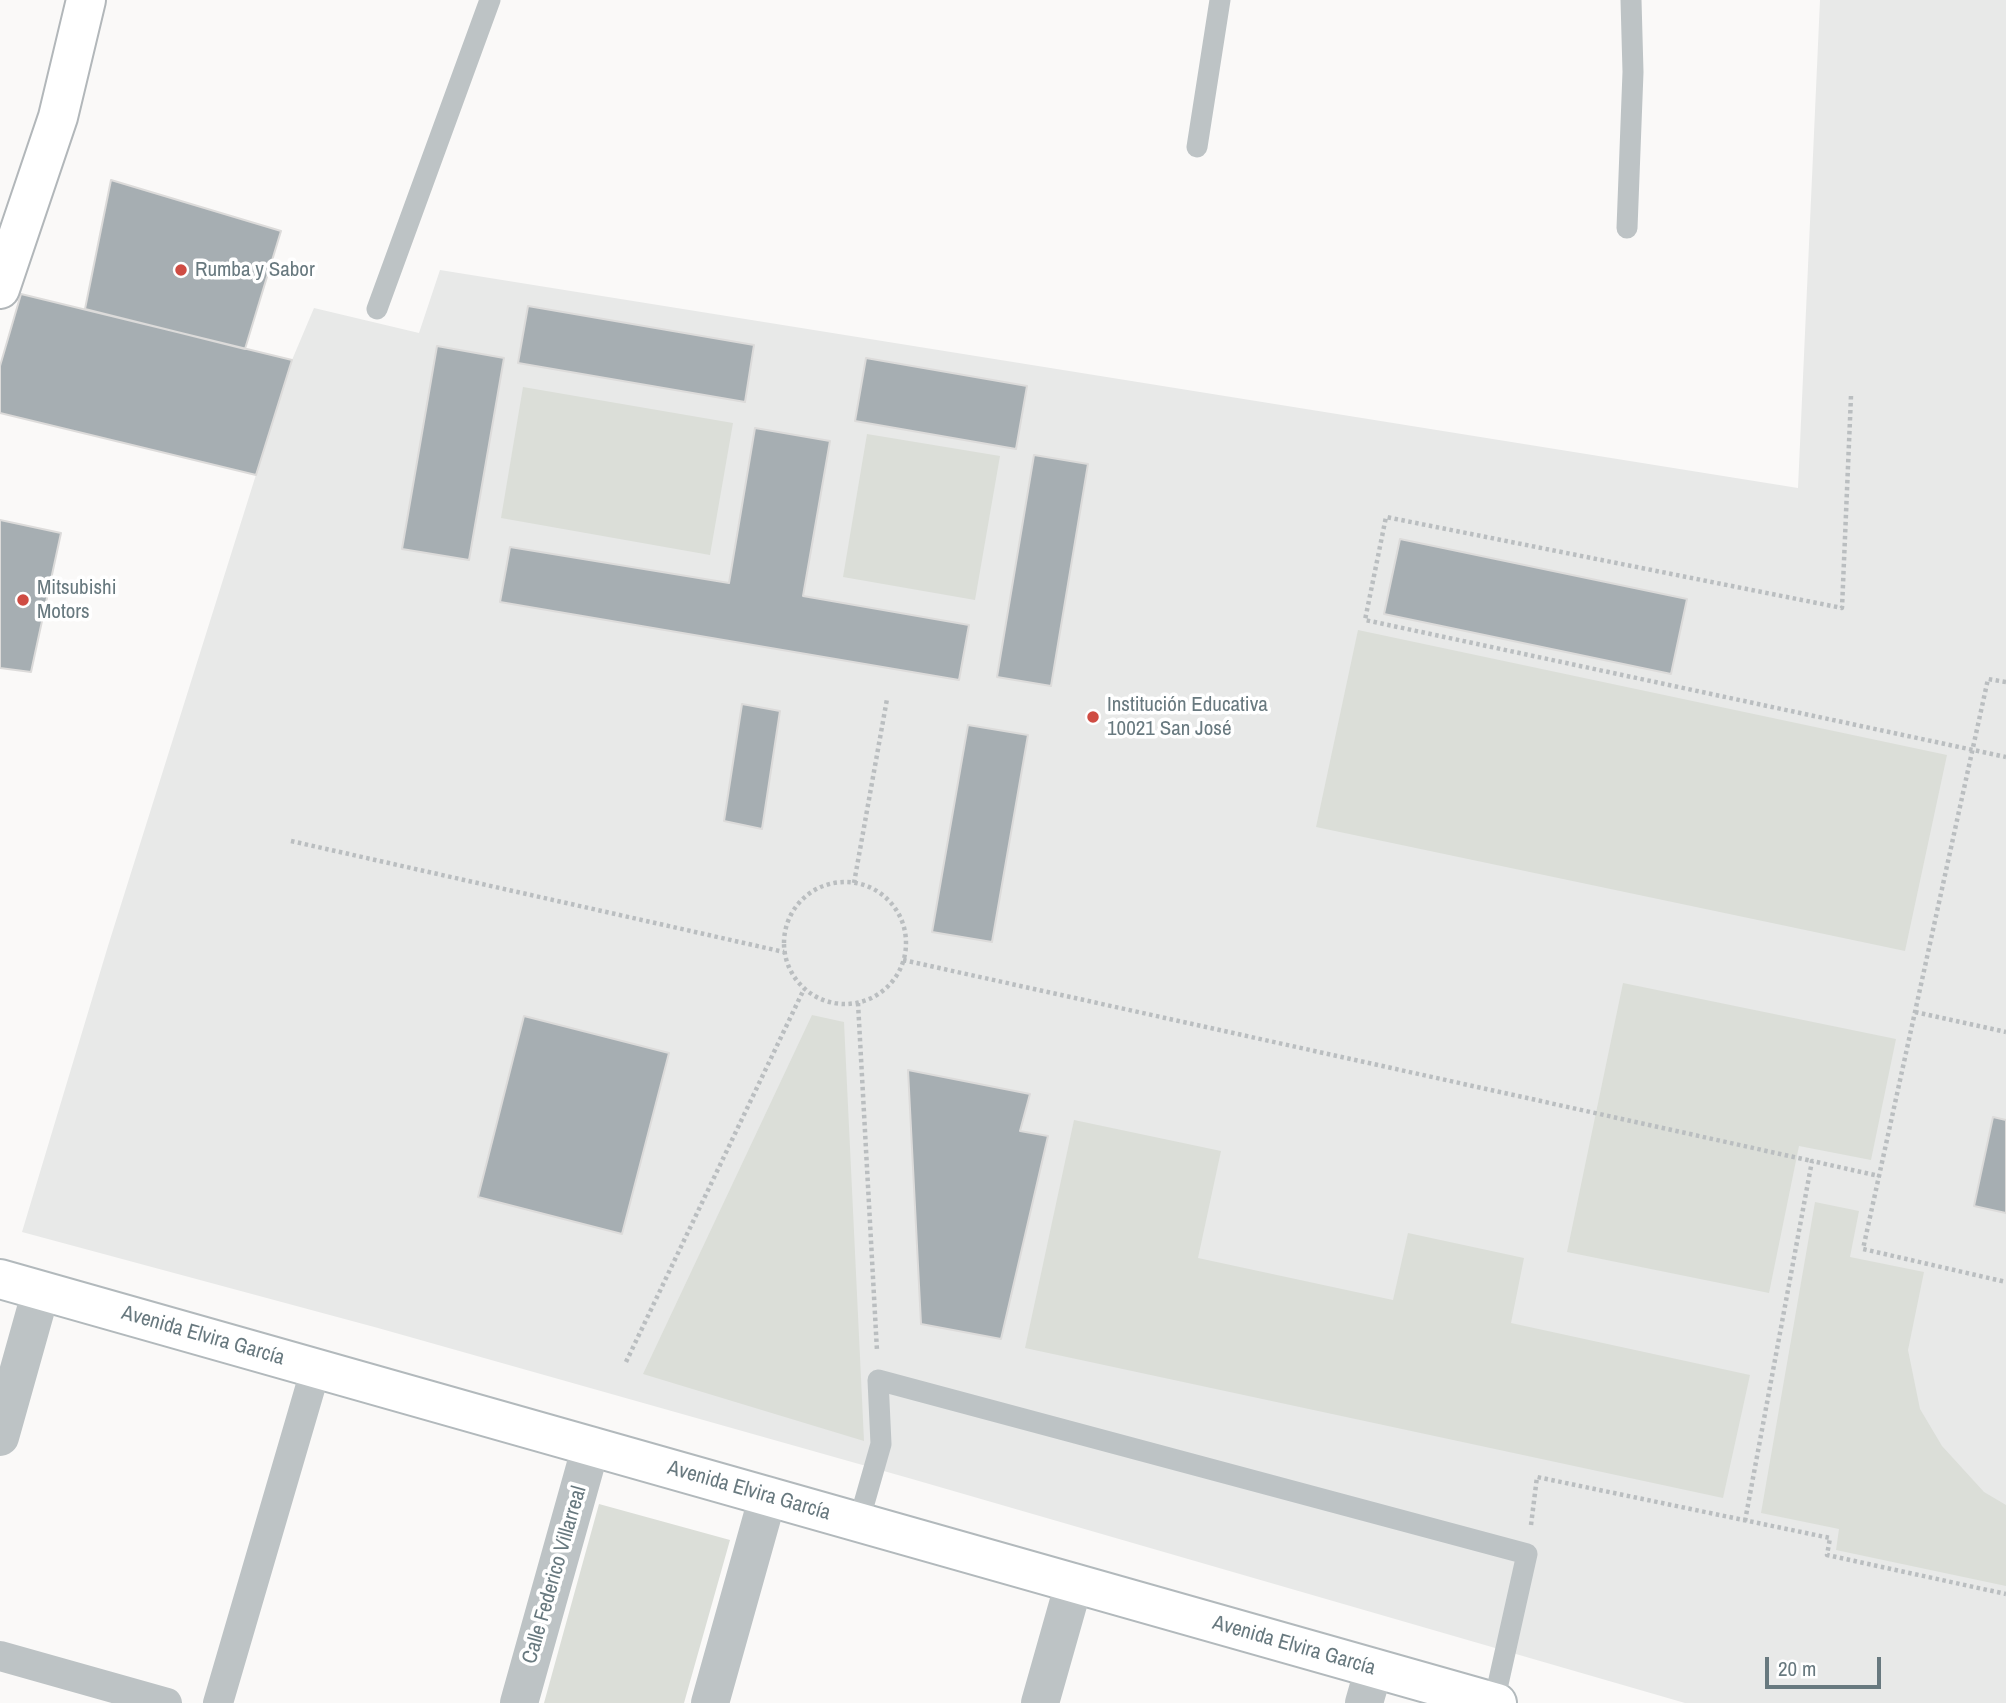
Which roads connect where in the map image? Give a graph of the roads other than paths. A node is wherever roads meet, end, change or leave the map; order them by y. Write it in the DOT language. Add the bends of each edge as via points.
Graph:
graph roads {
  1 [pos="86,0"];
  2 [pos="490,0"];
  3 [pos="1220,0"];
  4 [pos="1631,0"];
  5 [pos="1197,148"];
  6 [pos="1627,228"];
  7 [pos="0,289"];
  8 [pos="377,309"];
  9 [pos="0,1279"];
  10 [pos="41,1291"];
  11 [pos="316,1368"];
  12 [pos="0,1437"];
  13 [pos="591,1446"];
  14 [pos="768,1496"];
  15 [pos="859,1521"];
  16 [pos="1074,1583"];
  17 [pos="0,1656"];
  18 [pos="1369,1686"];
  19 [pos="1496,1702"];
  20 [pos="167,1703"];
  21 [pos="218,1703"];
  22 [pos="519,1703"];
  23 [pos="710,1703"];
  24 [pos="1040,1703"];
  1 -- 7 [label="main road" via="58,117"];
  2 -- 8 [label="lane"];
  3 -- 5 [label="lane"];
  4 -- 6 [label="lane"];
  9 -- 10 [label="main road, Avenida Elvira García"];
  10 -- 11 [label="main road, Avenida Elvira García"];
  10 -- 12 [label="street"];
  11 -- 13 [label="main road, Avenida Elvira García"];
  11 -- 21 [label="street"];
  13 -- 14 [label="main road, Avenida Elvira García"];
  13 -- 22 [label="street, Calle Federico Villarreal"];
  14 -- 15 [label="main road, Avenida Elvira García"];
  14 -- 23 [label="street"];
  15 -- 16 [label="main road, Avenida Elvira García"];
  15 -- 19 [label="lane" via="881,1444 878,1380 1527,1554"];
  16 -- 18 [label="main road, Avenida Elvira García"];
  16 -- 24 [label="street"];
  17 -- 20 [label="street"];
  18 -- 19 [label="main road, Avenida Elvira García"];
}
